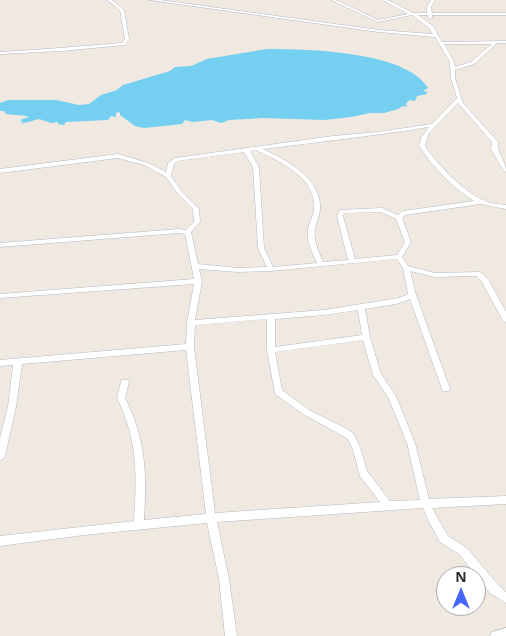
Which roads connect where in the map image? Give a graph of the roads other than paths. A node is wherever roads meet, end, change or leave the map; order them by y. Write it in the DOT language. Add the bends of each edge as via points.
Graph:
graph roads {
  1 [pos="109,0"];
  2 [pos="151,0"];
  3 [pos="332,0"];
  4 [pos="384,0"];
  5 [pos="433,0"];
  6 [pos="201,2"];
  7 [pos="190,5"];
  8 [pos="413,14"];
  9 [pos="429,14"];
  10 [pos="506,14"];
  11 [pos="378,22"];
  12 [pos="431,27"];
  13 [pos="379,32"];
  14 [pos="436,36"];
  15 [pos="506,42"];
  16 [pos="440,43"];
  17 [pos="495,43"];
  18 [pos="0,53"];
  19 [pos="453,69"];
  20 [pos="459,99"];
  21 [pos="431,125"];
  22 [pos="255,148"];
  23 [pos="246,150"];
  24 [pos="506,170"];
  25 [pos="0,171"];
  26 [pos="168,176"];
  27 [pos="479,202"];
  28 [pos="506,206"];
  29 [pos="399,218"];
  30 [pos="188,232"];
  31 [pos="0,245"];
  32 [pos="399,257"];
  33 [pos="352,260"];
  34 [pos="322,265"];
  35 [pos="195,266"];
  36 [pos="406,268"];
  37 [pos="271,269"];
  38 [pos="198,281"];
  39 [pos="412,295"];
  40 [pos="0,296"];
  41 [pos="361,308"];
  42 [pos="271,316"];
  43 [pos="506,319"];
  44 [pos="191,323"];
  45 [pos="366,337"];
  46 [pos="190,347"];
  47 [pos="271,350"];
  48 [pos="18,362"];
  49 [pos="0,363"];
  50 [pos="125,382"];
  51 [pos="446,389"];
  52 [pos="0,456"];
  53 [pos="506,500"];
  54 [pos="426,505"];
  55 [pos="389,507"];
  56 [pos="211,518"];
  57 [pos="139,525"];
  58 [pos="0,541"];
  59 [pos="506,598"];
  60 [pos="506,634"];
  61 [pos="231,636"];
  62 [pos="496,636"];
  1 -- 18 [label="street" via="118,6 124,17 127,39 122,44"];
  2 -- 7 [label="street"];
  3 -- 11 [label="street"];
  4 -- 8 [label="street"];
  5 -- 9 [label="street"];
  6 -- 7 [label="street"];
  7 -- 13 [label="street"];
  8 -- 9 [label="street"];
  8 -- 11 [label="street"];
  8 -- 12 [label="street"];
  9 -- 10 [label="street"];
  9 -- 12 [label="street"];
  11 -- 13 [label="street" via="375,24"];
  12 -- 14 [label="street"];
  13 -- 14 [label="street"];
  14 -- 16 [label="street"];
  15 -- 17 [label="street"];
  16 -- 17 [label="street"];
  16 -- 19 [label="street"];
  17 -- 19 [label="street" via="474,63"];
  19 -- 20 [label="street"];
  20 -- 21 [label="street"];
  20 -- 24 [label="street" via="495,142 494,149"];
  21 -- 22 [label="street"];
  21 -- 27 [label="street" via="423,136 424,152"];
  22 -- 23 [label="street"];
  22 -- 34 [label="street" via="290,165 313,191 317,210 311,231 313,246"];
  23 -- 26 [label="street" via="175,160"];
  23 -- 37 [label="street" via="257,173 261,248"];
  25 -- 26 [label="street" via="118,156 146,164"];
  26 -- 30 [label="street" via="196,209 197,222"];
  27 -- 28 [label="street"];
  27 -- 29 [label="street" via="403,213"];
  29 -- 32 [label="street" via="408,242"];
  29 -- 33 [label="street" via="382,210 342,211 340,216"];
  30 -- 31 [label="street"];
  30 -- 35 [label="street"];
  32 -- 33 [label="street"];
  32 -- 36 [label="street"];
  33 -- 34 [label="street"];
  34 -- 37 [label="street"];
  35 -- 37 [label="street"];
  35 -- 38 [label="street"];
  36 -- 39 [label="street"];
  36 -- 43 [label="street" via="435,275 478,274"];
  38 -- 40 [label="street"];
  38 -- 44 [label="street"];
  39 -- 41 [label="street" via="401,301"];
  39 -- 51 [label="street"];
  41 -- 42 [label="street"];
  41 -- 45 [label="street"];
  42 -- 44 [label="street"];
  42 -- 47 [label="street"];
  44 -- 46 [label="street"];
  45 -- 47 [label="street"];
  45 -- 54 [label="street" via="377,375 392,396 411,443"];
  46 -- 48 [label="street"];
  46 -- 56 [label="street"];
  47 -- 55 [label="street" via="278,392 350,437 363,473"];
  48 -- 49 [label="street"];
  48 -- 52 [label="street" via="12,408"];
  50 -- 57 [label="street" via="121,398 129,412 141,462"];
  53 -- 54 [label="street"];
  54 -- 55 [label="street"];
  54 -- 59 [label="street" via="440,534 463,551 494,589"];
  55 -- 56 [label="street"];
  56 -- 57 [label="street"];
  56 -- 61 [label="street" via="224,579"];
  57 -- 58 [label="street"];
  60 -- 62 [label="street"];
}
